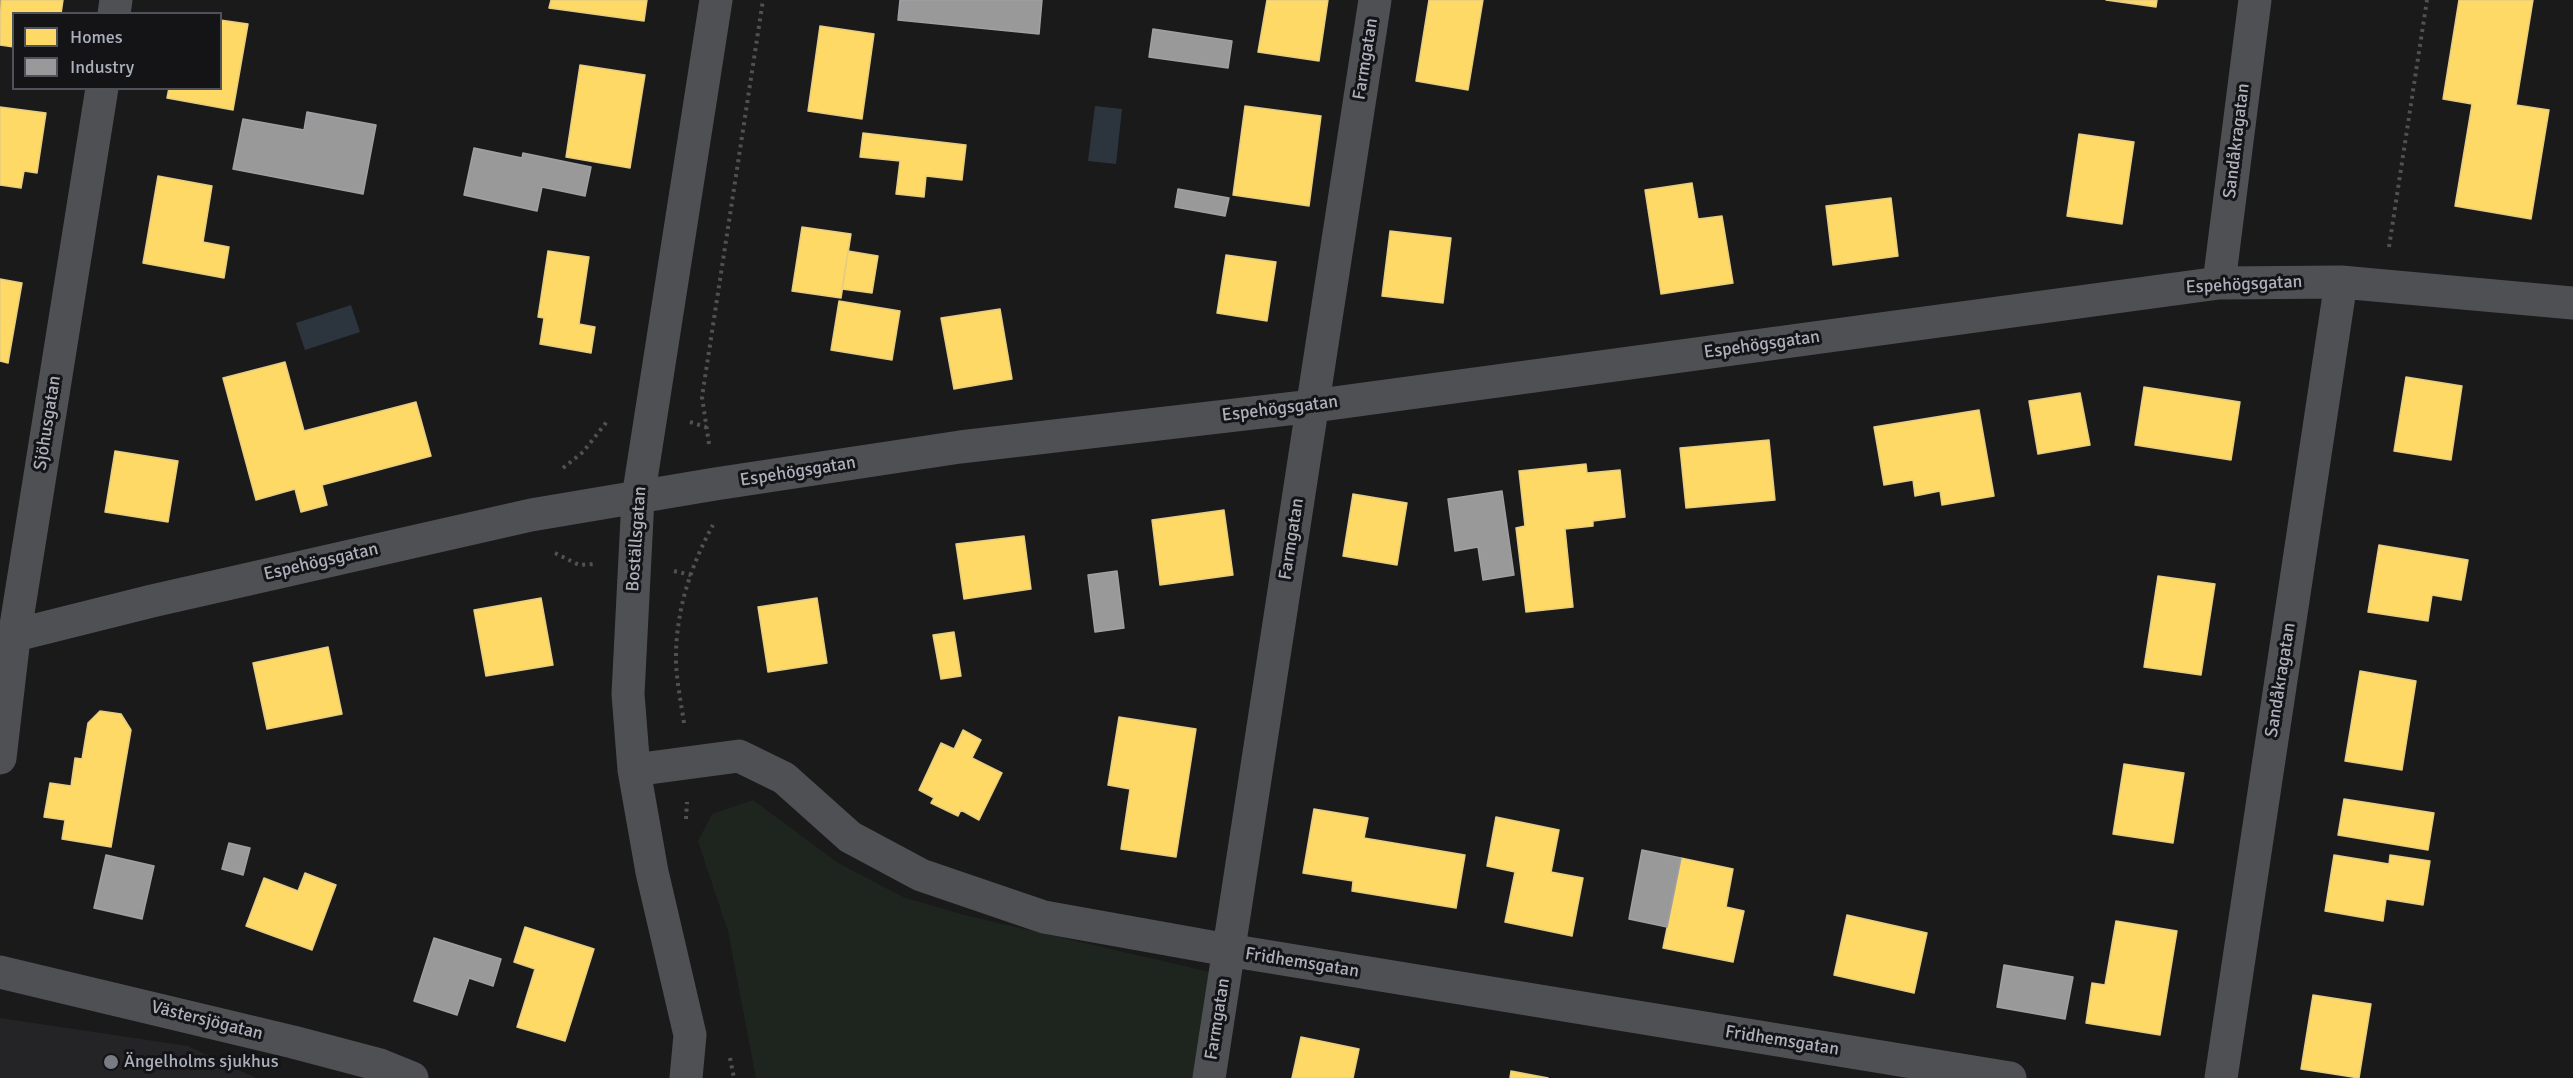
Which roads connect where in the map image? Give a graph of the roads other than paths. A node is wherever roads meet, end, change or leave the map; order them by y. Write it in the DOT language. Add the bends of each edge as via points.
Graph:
graph roads {
  1 [pos="716,0"];
  2 [pos="1376,0"];
  3 [pos="2255,0"];
  4 [pos="102,90"];
  5 [pos="2219,282"];
  6 [pos="2341,282"];
  7 [pos="2573,303"];
  8 [pos="1313,406"];
  9 [pos="638,498"];
  10 [pos="7,639"];
  11 [pos="0,758"];
  12 [pos="634,770"];
  13 [pos="1228,950"];
  14 [pos="0,972"];
  15 [pos="412,1078"];
  16 [pos="686,1078"];
  17 [pos="1209,1078"];
  18 [pos="2010,1078"];
  19 [pos="2221,1078"];
  1 -- 9 [label="street, Boställsgatan"];
  2 -- 8 [label="street, Farmgatan"];
  3 -- 5 [label="street, Sandåkragatan"];
  4 -- 10 [label="street, Sjöhusgatan"];
  5 -- 6 [label="street, Espehögsgatan"];
  5 -- 8 [label="street, Espehögsgatan"];
  6 -- 7 [label="street, Espehögsgatan"];
  6 -- 19 [label="street, Sandåkragatan"];
  8 -- 9 [label="street, Espehögsgatan" via="960,447"];
  8 -- 13 [label="street, Farmgatan"];
  9 -- 10 [label="street, Espehögsgatan" via="497,523 152,600"];
  9 -- 12 [label="street, Boställsgatan" via="628,694"];
  10 -- 11 [label="street, Sjöhusgatan"];
  12 -- 13 [label="street, Fridhemsgatan" via="739,756 784,778 850,837 921,875 1044,917"];
  12 -- 16 [label="street, Boställsgatan" via="652,872 690,1035"];
  13 -- 17 [label="street, Farmgatan"];
  13 -- 18 [label="street, Fridhemsgatan"];
  14 -- 15 [label="street, Västersjögatan" via="304,1045 380,1065"];
}
